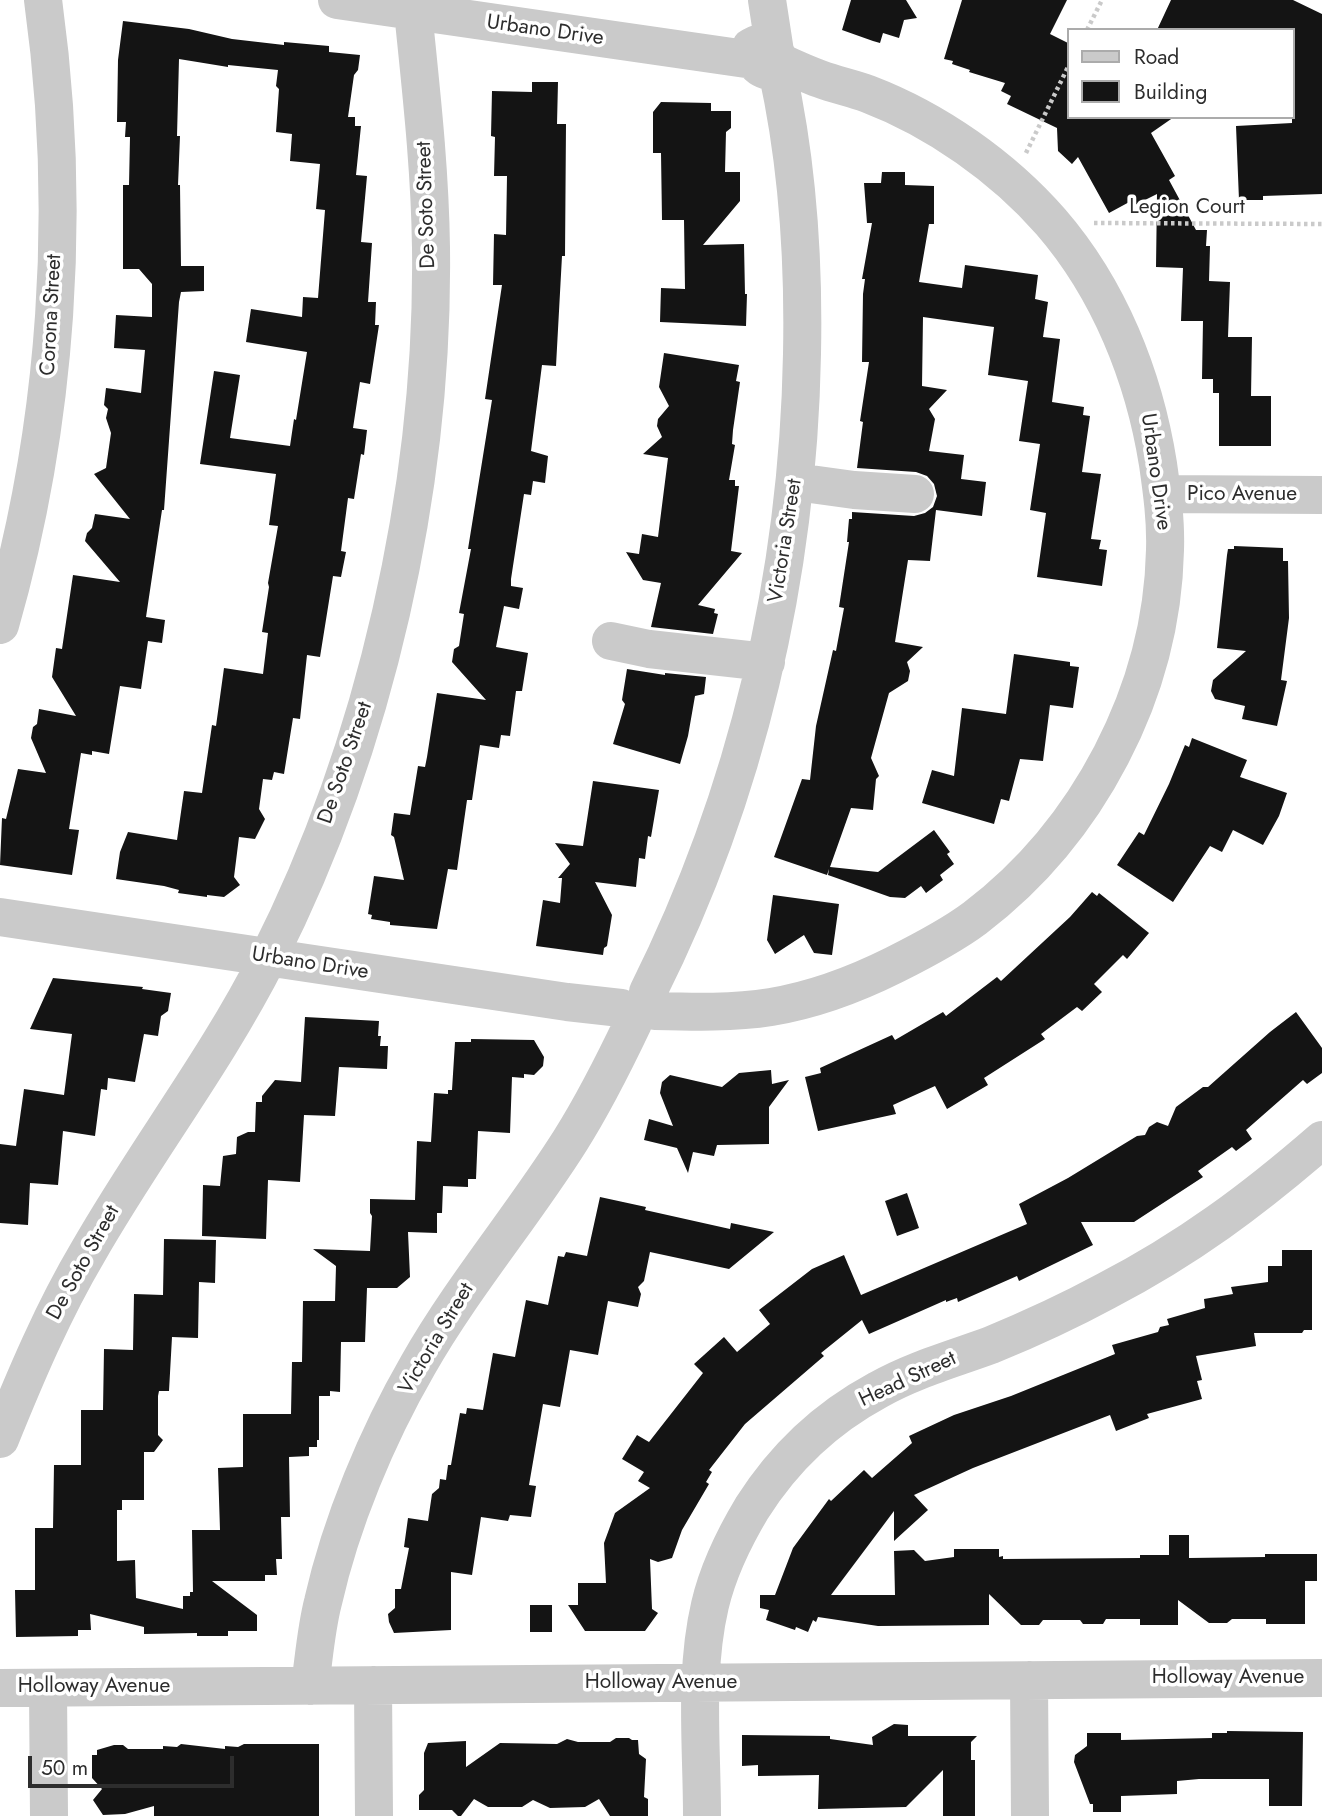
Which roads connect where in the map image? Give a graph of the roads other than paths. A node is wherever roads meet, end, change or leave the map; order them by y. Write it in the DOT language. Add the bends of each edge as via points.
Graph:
graph roads {
  1 [pos="43,0"];
  2 [pos="337,0"];
  3 [pos="767,0"];
  4 [pos="413,11"];
  5 [pos="771,61"];
  6 [pos="796,482"];
  7 [pos="915,494"];
  8 [pos="1162,494"];
  9 [pos="1322,495"];
  10 [pos="0,625"];
  11 [pos="611,641"];
  12 [pos="766,662"];
  13 [pos="0,917"];
  14 [pos="268,957"];
  15 [pos="639,1009"];
  16 [pos="1322,1140"];
  17 [pos="0,1439"];
  18 [pos="1322,1678"];
  19 [pos="1029,1680"];
  20 [pos="701,1683"];
  21 [pos="373,1685"];
  22 [pos="310,1686"];
  23 [pos="0,1688"];
  24 [pos="48,1688"];
  25 [pos="49,1816"];
  26 [pos="374,1816"];
  27 [pos="702,1816"];
  28 [pos="1030,1816"];
  1 -- 10 [label="street, Corona Street" via="57,195 51,359 27,514"];
  2 -- 4 [label="street, Urbano Drive"];
  3 -- 5 [label="street, Victoria Street"];
  4 -- 5 [label="street, Urbano Drive"];
  4 -- 14 [label="street, De Soto Street" via="431,249 425,390 413,498 398,580 359,728 331,813"];
  5 -- 6 [label="street, Victoria Street" via="790,127 801,230 802,396"];
  5 -- 8 [label="street, Urbano Drive" via="914,115 1011,182 1051,223 1109,309 1127,348 1152,430"];
  6 -- 7 [label="street"];
  6 -- 12 [label="street, Victoria Street"];
  8 -- 9 [label="street, Pico Avenue"];
  8 -- 15 [label="street, Urbano Drive" via="1165,550 1160,605 1148,666 1128,721 1098,780 1062,832 1021,879 974,919 922,951 819,995 771,1007 707,1012"];
  11 -- 12 [label="street"];
  12 -- 15 [label="street, Victoria Street" via="705,867"];
  13 -- 14 [label="street, Urbano Drive"];
  14 -- 15 [label="street, Urbano Drive"];
  14 -- 17 [label="street, De Soto Street" via="220,1044 87,1254 27,1372"];
  15 -- 22 [label="street, Victoria Street" via="571,1140 444,1322 392,1415 334,1560"];
  16 -- 20 [label="street, Head Street" via="1223,1221 1166,1258 1049,1320 879,1389 839,1414 803,1445 770,1480 724,1561 710,1602"];
  18 -- 19 [label="street, Holloway Avenue"];
  19 -- 20 [label="street, Holloway Avenue"];
  19 -- 28 [label="street"];
  20 -- 21 [label="street, Holloway Avenue"];
  20 -- 27 [label="street, Head Street"];
  21 -- 22 [label="street, Holloway Avenue"];
  21 -- 26 [label="street"];
  22 -- 24 [label="street, Holloway Avenue"];
  23 -- 24 [label="street, Holloway Avenue"];
  24 -- 25 [label="street"];
}
